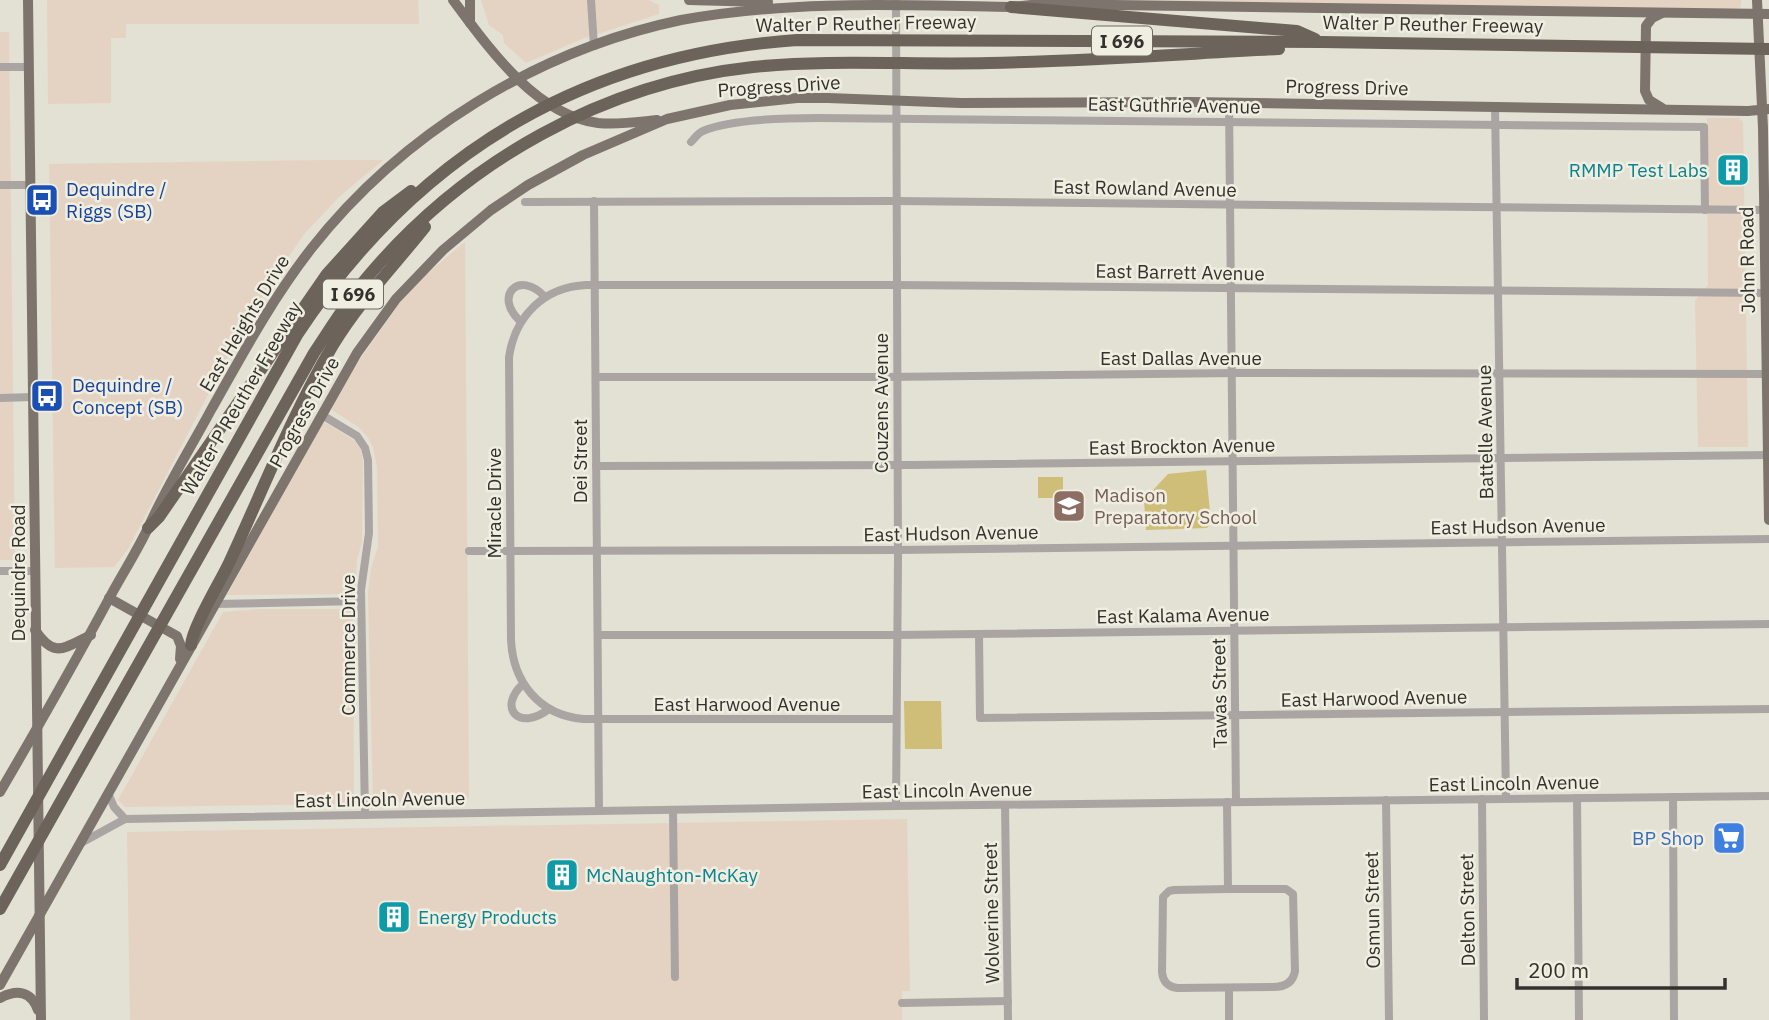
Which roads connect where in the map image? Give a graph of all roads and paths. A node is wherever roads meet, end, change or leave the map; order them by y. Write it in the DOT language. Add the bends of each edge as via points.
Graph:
graph roads {
  1 [pos="28,0"];
  2 [pos="453,0"];
  3 [pos="470,0"];
  4 [pos="591,0"];
  5 [pos="689,0"];
  6 [pos="1757,0"];
  7 [pos="896,2"];
  8 [pos="799,4"];
  9 [pos="1227,4"];
  10 [pos="1493,5"];
  11 [pos="1011,7"];
  12 [pos="1668,12"];
  13 [pos="1763,14"];
  14 [pos="470,23"];
  15 [pos="1322,42"];
  16 [pos="1769,42"];
  17 [pos="1398,44"];
  18 [pos="594,46"];
  19 [pos="1728,47"];
  20 [pos="1769,49"];
  21 [pos="0,67"];
  22 [pos="29,67"];
  23 [pos="519,79"];
  24 [pos="895,101"];
  25 [pos="1228,103"];
  26 [pos="1495,106"];
  27 [pos="1765,109"];
  28 [pos="1665,110"];
  29 [pos="895,118"];
  30 [pos="667,119"];
  31 [pos="1228,121"];
  32 [pos="1495,124"];
  33 [pos="691,142"];
  34 [pos="441,173"];
  35 [pos="30,185"];
  36 [pos="0,186"];
  37 [pos="594,201"];
  38 [pos="896,201"];
  39 [pos="525,202"];
  40 [pos="1229,205"];
  41 [pos="436,206"];
  42 [pos="1766,207"];
  43 [pos="1496,208"];
  44 [pos="1705,210"];
  45 [pos="595,285"];
  46 [pos="896,285"];
  47 [pos="1230,288"];
  48 [pos="1767,290"];
  49 [pos="1498,291"];
  50 [pos="545,297"];
  51 [pos="520,321"];
  52 [pos="1768,371"];
  53 [pos="1231,373"];
  54 [pos="1500,373"];
  55 [pos="897,376"];
  56 [pos="596,377"];
  57 [pos="33,397"];
  58 [pos="0,398"];
  59 [pos="322,415"];
  60 [pos="1768,455"];
  61 [pos="1501,458"];
  62 [pos="1232,461"];
  63 [pos="596,466"];
  64 [pos="898,466"];
  65 [pos="1769,520"];
  66 [pos="148,528"];
  67 [pos="1769,539"];
  68 [pos="1502,542"];
  69 [pos="1233,546"];
  70 [pos="898,550"];
  71 [pos="469,551"];
  72 [pos="510,551"];
  73 [pos="597,551"];
  74 [pos="0,571"];
  75 [pos="35,571"];
  76 [pos="109,598"];
  77 [pos="361,601"];
  78 [pos="216,604"];
  79 [pos="1769,624"];
  80 [pos="1504,627"];
  81 [pos="36,630"];
  82 [pos="1234,631"];
  83 [pos="979,634"];
  84 [pos="91,635"];
  85 [pos="598,635"];
  86 [pos="897,635"];
  87 [pos="191,645"];
  88 [pos="179,666"];
  89 [pos="523,684"];
  90 [pos="549,709"];
  91 [pos="1769,709"];
  92 [pos="1505,712"];
  93 [pos="1235,715"];
  94 [pos="896,719"];
  95 [pos="598,720"];
  96 [pos="37,730"];
  97 [pos="0,792"];
  98 [pos="108,793"];
  99 [pos="1769,796"];
  100 [pos="1673,797"];
  101 [pos="1577,798"];
  102 [pos="1482,799"];
  103 [pos="1506,799"];
  104 [pos="1386,800"];
  105 [pos="1232,802"];
  106 [pos="1005,805"];
  107 [pos="896,806"];
  108 [pos="673,810"];
  109 [pos="599,811"];
  110 [pos="365,815"];
  111 [pos="125,819"];
  112 [pos="80,843"];
  113 [pos="0,865"];
  114 [pos="1228,889"];
  115 [pos="0,909"];
  116 [pos="39,916"];
  117 [pos="675,978"];
  118 [pos="0,985"];
  119 [pos="1229,988"];
  120 [pos="0,998"];
  121 [pos="1008,1001"];
  122 [pos="902,1003"];
  123 [pos="41,1020"];
  124 [pos="1008,1020"];
  125 [pos="1229,1020"];
  126 [pos="1389,1020"];
  127 [pos="1484,1020"];
  128 [pos="1579,1020"];
  129 [pos="1674,1020"];
  1 -- 22 [label="main road, Dequindre Road"];
  2 -- 14 [label="main road"];
  3 -- 14 [label="main road"];
  4 -- 18 [label="street"];
  5 -- 8 [label="main road"];
  6 -- 13 [label="main road, John R Road"];
  7 -- 8 [label="main road, East Heights Drive"];
  7 -- 11 [label="main road, East Heights Drive"];
  7 -- 24 [label="street, Couzens Avenue"];
  8 -- 18 [label="main road, East Heights Drive" via="685,19"];
  9 -- 10 [label="main road, East Heights Drive"];
  9 -- 11 [label="main road, East Heights Drive"];
  10 -- 12 [label="main road, East Heights Drive"];
  11 -- 15 [label="highway" via="1297,31"];
  12 -- 13 [label="main road, East Heights Drive"];
  12 -- 28 [label="main road" via="1652,18 1645,29 1645,91 1649,100"];
  13 -- 27 [label="main road, John R Road" via="1760,93"];
  14 -- 23 [label="main road"];
  15 -- 17 [label="highway, Walter P Reuther Freeway / I 696"];
  15 -- 34 [label="highway, Walter P Reuther Freeway / I 696" via="822,40 749,44 653,64 578,91 499,132"];
  16 -- 19 [label="highway"];
  17 -- 19 [label="highway, Walter P Reuther Freeway / I 696"];
  17 -- 41 [label="highway, Walter P Reuther Freeway / I 696" via="989,63 750,67 672,82 559,124 480,171"];
  18 -- 23 [label="main road, East Heights Drive"];
  19 -- 20 [label="highway, Walter P Reuther Freeway / I 696"];
  21 -- 22 [label="street"];
  22 -- 35 [label="main road, Dequindre Road"];
  23 -- 30 [label="main road" via="570,116 604,123"];
  23 -- 66 [label="main road, East Heights Drive" via="418,143 369,185 311,248 246,347"];
  24 -- 25 [label="main road, Progress Drive"];
  24 -- 29 [label="street, Couzens Avenue"];
  24 -- 30 [label="main road, Progress Drive" via="757,101"];
  25 -- 26 [label="main road, Progress Drive"];
  25 -- 31 [label="street, Tawas Street"];
  26 -- 28 [label="main road, Progress Drive"];
  26 -- 32 [label="street, Battelle Avenue"];
  27 -- 28 [label="main road, Progress Drive"];
  27 -- 42 [label="main road, John R Road"];
  29 -- 31 [label="street, East Guthrie Avenue"];
  29 -- 33 [label="street, East Guthrie Avenue" via="754,122 705,130"];
  29 -- 38 [label="street, Couzens Avenue"];
  30 -- 59 [label="main road, Progress Drive" via="567,162 462,233 386,313"];
  31 -- 32 [label="street, East Guthrie Avenue"];
  31 -- 40 [label="street, Tawas Street"];
  32 -- 43 [label="street, Battelle Avenue"];
  32 -- 44 [label="street, East Guthrie Avenue" via="1704,127"];
  34 -- 66 [label="highway" via="396,201 338,261"];
  34 -- 113 [label="highway, Walter P Reuther Freeway / I 696" via="373,236 297,335"];
  35 -- 36 [label="street"];
  35 -- 57 [label="main road, Dequindre Road"];
  37 -- 38 [label="street, East Rowland Avenue"];
  37 -- 39 [label="street, East Rowland Avenue"];
  37 -- 45 [label="street, Dei Street"];
  38 -- 40 [label="street, East Rowland Avenue"];
  38 -- 46 [label="street, Couzens Avenue"];
  40 -- 43 [label="street, East Rowland Avenue"];
  40 -- 47 [label="street, Tawas Street"];
  41 -- 87 [label="highway" via="428,223 376,283 334,344 191,636"];
  41 -- 115 [label="highway, Walter P Reuther Freeway / I 696" via="369,274 314,352"];
  42 -- 44 [label="street, East Rowland Avenue"];
  42 -- 48 [label="main road, John R Road"];
  43 -- 44 [label="street, East Rowland Avenue"];
  43 -- 49 [label="street, Battelle Avenue"];
  45 -- 46 [label="street, East Barrett Avenue"];
  45 -- 50 [label="street, Miracle Drive" via="567,287"];
  45 -- 56 [label="street, Dei Street"];
  46 -- 47 [label="street, East Barrett Avenue"];
  46 -- 55 [label="street, Couzens Avenue"];
  47 -- 49 [label="street, East Barrett Avenue"];
  47 -- 53 [label="street, Tawas Street"];
  48 -- 49 [label="street, East Barrett Avenue"];
  48 -- 52 [label="main road, John R Road"];
  49 -- 54 [label="street, Battelle Avenue"];
  50 -- 51 [label="street, Miracle Drive"];
  50 -- 51 [label="street" via="528,285 511,290 509,306"];
  51 -- 72 [label="street, Miracle Drive" via="509,357"];
  52 -- 54 [label="street, East Dallas Avenue"];
  52 -- 60 [label="main road, John R Road"];
  53 -- 54 [label="street, East Dallas Avenue"];
  53 -- 55 [label="street, East Dallas Avenue"];
  53 -- 62 [label="street, Tawas Street"];
  54 -- 61 [label="street, Battelle Avenue"];
  55 -- 56 [label="street, East Dallas Avenue"];
  55 -- 64 [label="street, Couzens Avenue"];
  56 -- 63 [label="street, Dei Street"];
  57 -- 58 [label="street"];
  57 -- 75 [label="main road, Dequindre Road"];
  59 -- 77 [label="street, Commerce Drive" via="357,436 368,460 369,533"];
  59 -- 78 [label="main road, Progress Drive"];
  60 -- 61 [label="street, East Brockton Avenue"];
  60 -- 65 [label="main road, John R Road"];
  61 -- 62 [label="street, East Brockton Avenue"];
  61 -- 68 [label="street, Battelle Avenue"];
  62 -- 64 [label="street, East Brockton Avenue"];
  62 -- 69 [label="street, Tawas Street"];
  63 -- 64 [label="street, East Brockton Avenue"];
  63 -- 73 [label="street, Dei Street"];
  64 -- 70 [label="street, Couzens Avenue"];
  66 -- 76 [label="main road, East Heights Drive"];
  67 -- 68 [label="street, East Hudson Avenue"];
  68 -- 69 [label="street, East Hudson Avenue"];
  68 -- 80 [label="street, Battelle Avenue"];
  69 -- 70 [label="street, East Hudson Avenue"];
  69 -- 82 [label="street, Tawas Street"];
  70 -- 73 [label="street, East Hudson Avenue"];
  70 -- 86 [label="street, Couzens Avenue"];
  71 -- 72 [label="street, East Hudson Avenue"];
  72 -- 73 [label="street, East Hudson Avenue"];
  72 -- 89 [label="street, Miracle Drive" via="511,649"];
  73 -- 85 [label="street, Dei Street"];
  74 -- 75 [label="street"];
  75 -- 81 [label="main road, Dequindre Road"];
  76 -- 84 [label="main road, East Heights Drive"];
  76 -- 88 [label="main road" via="174,634 181,646"];
  77 -- 78 [label="street"];
  77 -- 110 [label="street, Commerce Drive"];
  78 -- 87 [label="main road, Progress Drive"];
  79 -- 80 [label="street, East Kalama Avenue"];
  80 -- 82 [label="street, East Kalama Avenue"];
  80 -- 92 [label="street, Battelle Avenue"];
  81 -- 84 [label="main road" via="54,649"];
  81 -- 96 [label="main road, Dequindre Road"];
  82 -- 83 [label="street, East Kalama Avenue"];
  82 -- 93 [label="street, Tawas Street"];
  83 -- 86 [label="street, East Kalama Avenue"];
  83 -- 93 [label="street, East Harwood Avenue" via="980,718"];
  84 -- 96 [label="main road, East Heights Drive"];
  85 -- 86 [label="street, East Kalama Avenue"];
  85 -- 95 [label="street, Dei Street"];
  86 -- 94 [label="street, Couzens Avenue"];
  87 -- 88 [label="main road, Progress Drive"];
  88 -- 98 [label="main road, Progress Drive"];
  89 -- 90 [label="street, Miracle Drive"];
  89 -- 90 [label="street, Miracle Drive" via="512,699 517,716 533,719"];
  90 -- 95 [label="street, Miracle Drive" via="571,718"];
  91 -- 92 [label="street, East Harwood Avenue"];
  92 -- 93 [label="street, East Harwood Avenue"];
  92 -- 103 [label="street, Battelle Avenue"];
  93 -- 105 [label="street, Tawas Street"];
  94 -- 95 [label="street, East Harwood Avenue"];
  94 -- 107 [label="street, Couzens Avenue"];
  95 -- 109 [label="street, Dei Street"];
  96 -- 97 [label="main road, East Heights Drive"];
  96 -- 116 [label="main road, Dequindre Road"];
  98 -- 111 [label="street"];
  98 -- 112 [label="main road, Progress Drive"];
  99 -- 100 [label="street, East Lincoln Avenue"];
  100 -- 101 [label="street, East Lincoln Avenue"];
  100 -- 129 [label="street"];
  101 -- 103 [label="street, East Lincoln Avenue"];
  101 -- 128 [label="street"];
  102 -- 103 [label="street, East Lincoln Avenue"];
  102 -- 104 [label="street, East Lincoln Avenue"];
  102 -- 127 [label="street, Delton Street"];
  104 -- 105 [label="street, East Lincoln Avenue"];
  104 -- 126 [label="street, Osmun Street"];
  105 -- 106 [label="street, East Lincoln Avenue"];
  105 -- 114 [label="street, Tawas Street"];
  106 -- 107 [label="street, East Lincoln Avenue"];
  106 -- 121 [label="street, Wolverine Street"];
  107 -- 108 [label="street, East Lincoln Avenue"];
  108 -- 109 [label="street, East Lincoln Avenue"];
  108 -- 117 [label="street"];
  109 -- 110 [label="street, East Lincoln Avenue"];
  110 -- 111 [label="street, East Lincoln Avenue"];
  111 -- 112 [label="street, East Lincoln Avenue"];
  112 -- 116 [label="main road, Progress Drive"];
  114 -- 119 [label="street" via="1290,890 1295,922 1292,980 1282,987"];
  114 -- 119 [label="street" via="1174,890 1161,902 1166,983 1173,988"];
  116 -- 118 [label="main road, Progress Drive"];
  116 -- 123 [label="main road, Dequindre Road"];
  119 -- 125 [label="street"];
  120 -- 123 [label="main road" via="12,993 28,995"];
  121 -- 122 [label="street"];
  121 -- 124 [label="street, Wolverine Street"];
}
